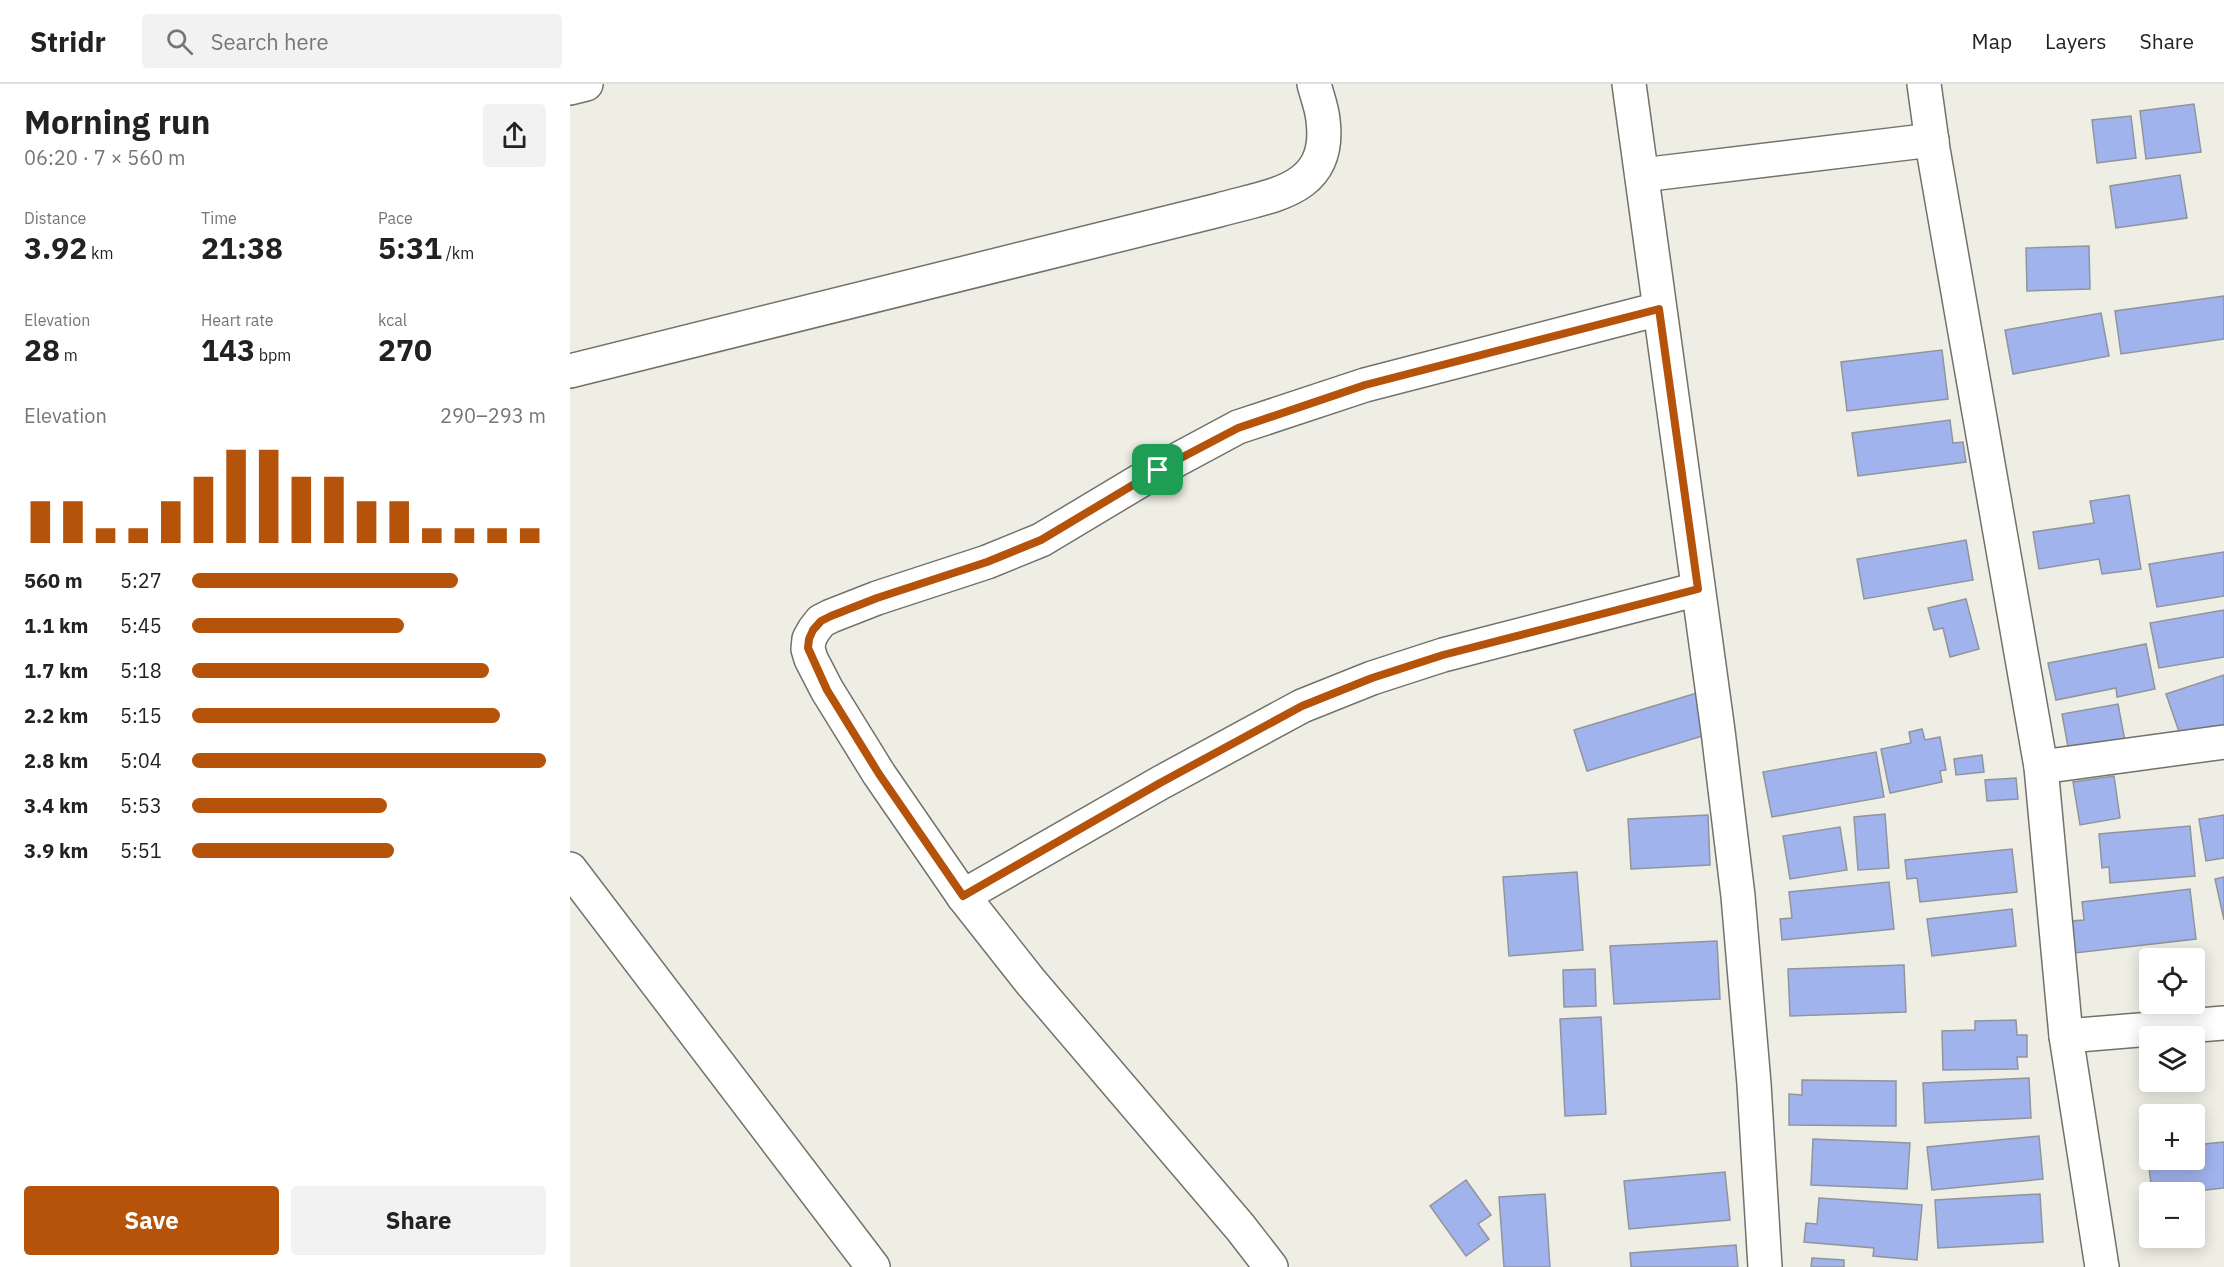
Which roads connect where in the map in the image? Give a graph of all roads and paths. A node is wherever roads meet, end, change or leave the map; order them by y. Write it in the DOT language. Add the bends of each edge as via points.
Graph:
graph roads {
  1 [pos="586,84"];
  2 [pos="1314,84"];
  3 [pos="1629,84"];
  4 [pos="1924,84"];
  5 [pos="570,88"];
  6 [pos="1932,140"];
  7 [pos="1642,175"];
  8 [pos="1659,309"];
  9 [pos="570,371"];
  10 [pos="1698,589"];
  11 [pos="2224,742"];
  12 [pos="2041,767"];
  13 [pos="570,869"];
  14 [pos="963,896"];
  15 [pos="2224,1023"];
  16 [pos="2066,1036"];
  17 [pos="873,1267"];
  18 [pos="1271,1267"];
  19 [pos="1765,1267"];
  20 [pos="2102,1267"];
  1 -- 5 [label="street"];
  2 -- 9 [label="street" via="1323,119 1320,156 1307,179 1288,190"];
  3 -- 7 [label="street"];
  4 -- 6 [label="street"];
  6 -- 7 [label="street"];
  6 -- 12 [label="street"];
  7 -- 8 [label="street"];
  8 -- 10 [label="street"];
  8 -- 14 [label="street" via="1365,385 1238,428 1158,470 1041,540 821,621 813,630 808,648 827,690"];
  10 -- 14 [label="street" via="1443,655 1302,706"];
  10 -- 19 [label="street" via="1738,896"];
  11 -- 12 [label="street"];
  12 -- 16 [label="street"];
  13 -- 17 [label="street"];
  14 -- 18 [label="street"];
  15 -- 16 [label="street"];
  16 -- 20 [label="street"];
}
